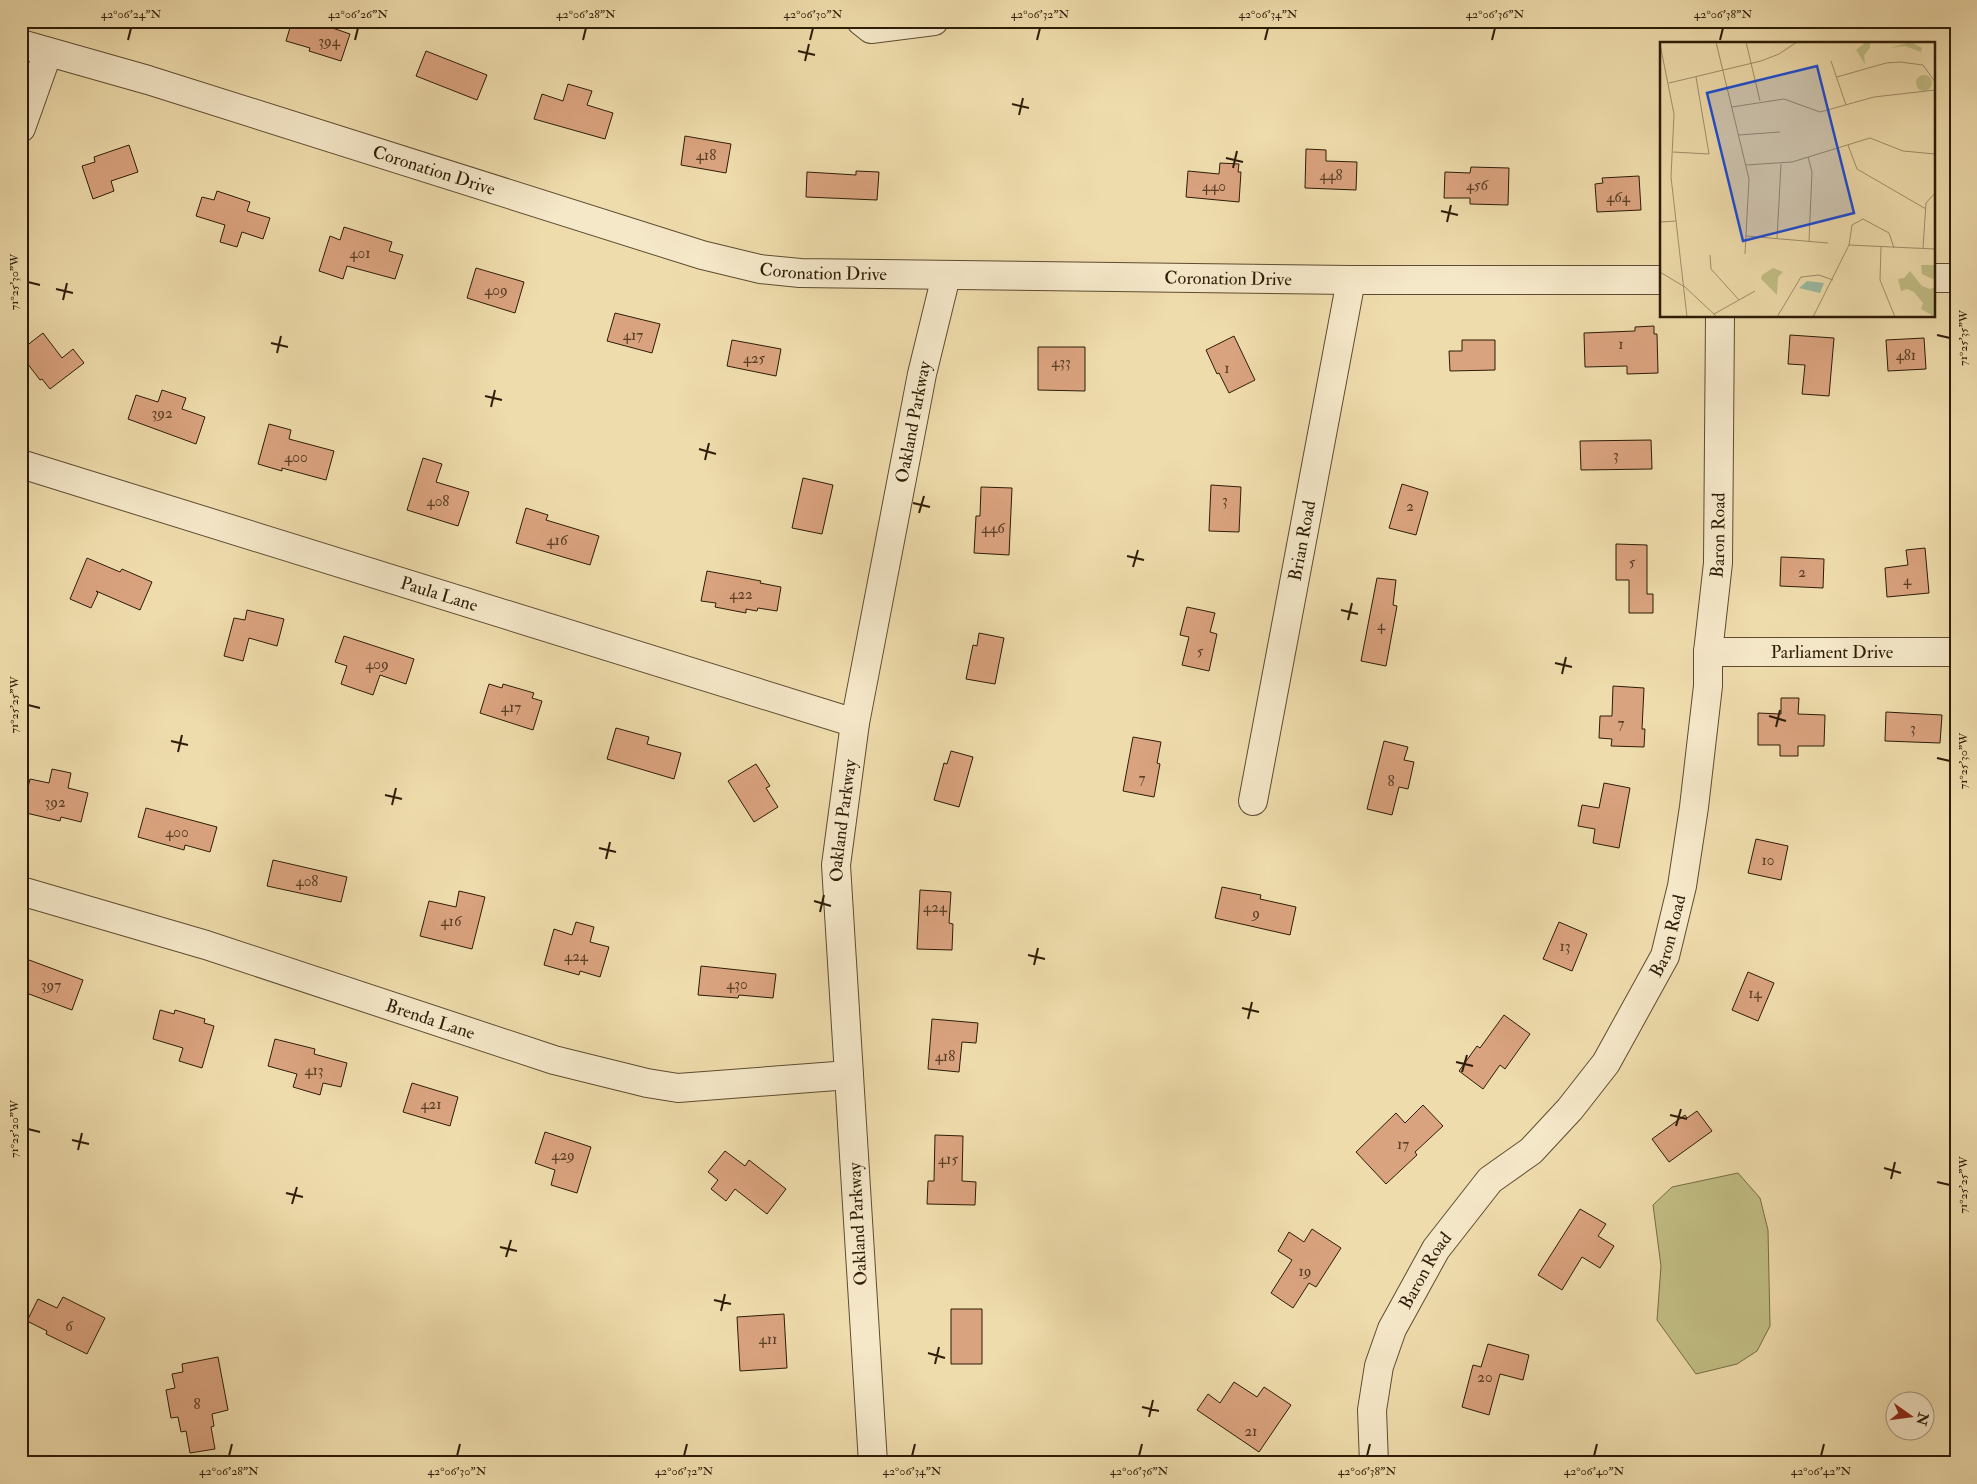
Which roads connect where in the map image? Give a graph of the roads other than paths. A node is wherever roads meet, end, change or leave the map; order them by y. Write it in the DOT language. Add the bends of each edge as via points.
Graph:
graph roads {
  1 [pos="861,21"];
  2 [pos="934,21"];
  3 [pos="21,44"];
  4 [pos="48,52"];
  5 [pos="21,128"];
  6 [pos="946,276"];
  7 [pos="1934,278"];
  8 [pos="1956,278"];
  9 [pos="1351,280"];
  10 [pos="1660,280"];
  11 [pos="1720,318"];
  12 [pos="21,464"];
  13 [pos="1708,652"];
  14 [pos="1956,652"];
  15 [pos="855,723"];
  16 [pos="1253,801"];
  17 [pos="21,891"];
  18 [pos="849,1075"];
  19 [pos="873,1463"];
  20 [pos="1374,1463"];
  1 -- 2 [label="street" via="871,29"];
  3 -- 4 [label="street, Coronation Drive"];
  4 -- 5 [label="street"];
  4 -- 6 [label="street, Coronation Drive" via="148,80 702,255 760,270"];
  6 -- 9 [label="street, Coronation Drive"];
  6 -- 15 [label="street, Oakland Parkway" via="922,374"];
  7 -- 8 [label="street"];
  9 -- 10 [label="street, Coronation Drive"];
  9 -- 16 [label="street, Brian Road"];
  11 -- 13 [label="street, Baron Road" via="1718,563"];
  12 -- 15 [label="street, Paula Lane"];
  13 -- 14 [label="street, Parliament Drive"];
  13 -- 20 [label="street, Baron Road" via="1708,686 1694,807 1680,896 1665,956 1606,1063 1530,1151 1490,1180 1436,1249 1392,1329 1379,1366 1372,1410"];
  15 -- 18 [label="street, Oakland Parkway" via="836,865"];
  17 -- 18 [label="street, Brenda Lane" via="206,945 554,1060 647,1083 678,1088"];
  18 -- 19 [label="street, Oakland Parkway"];
}
